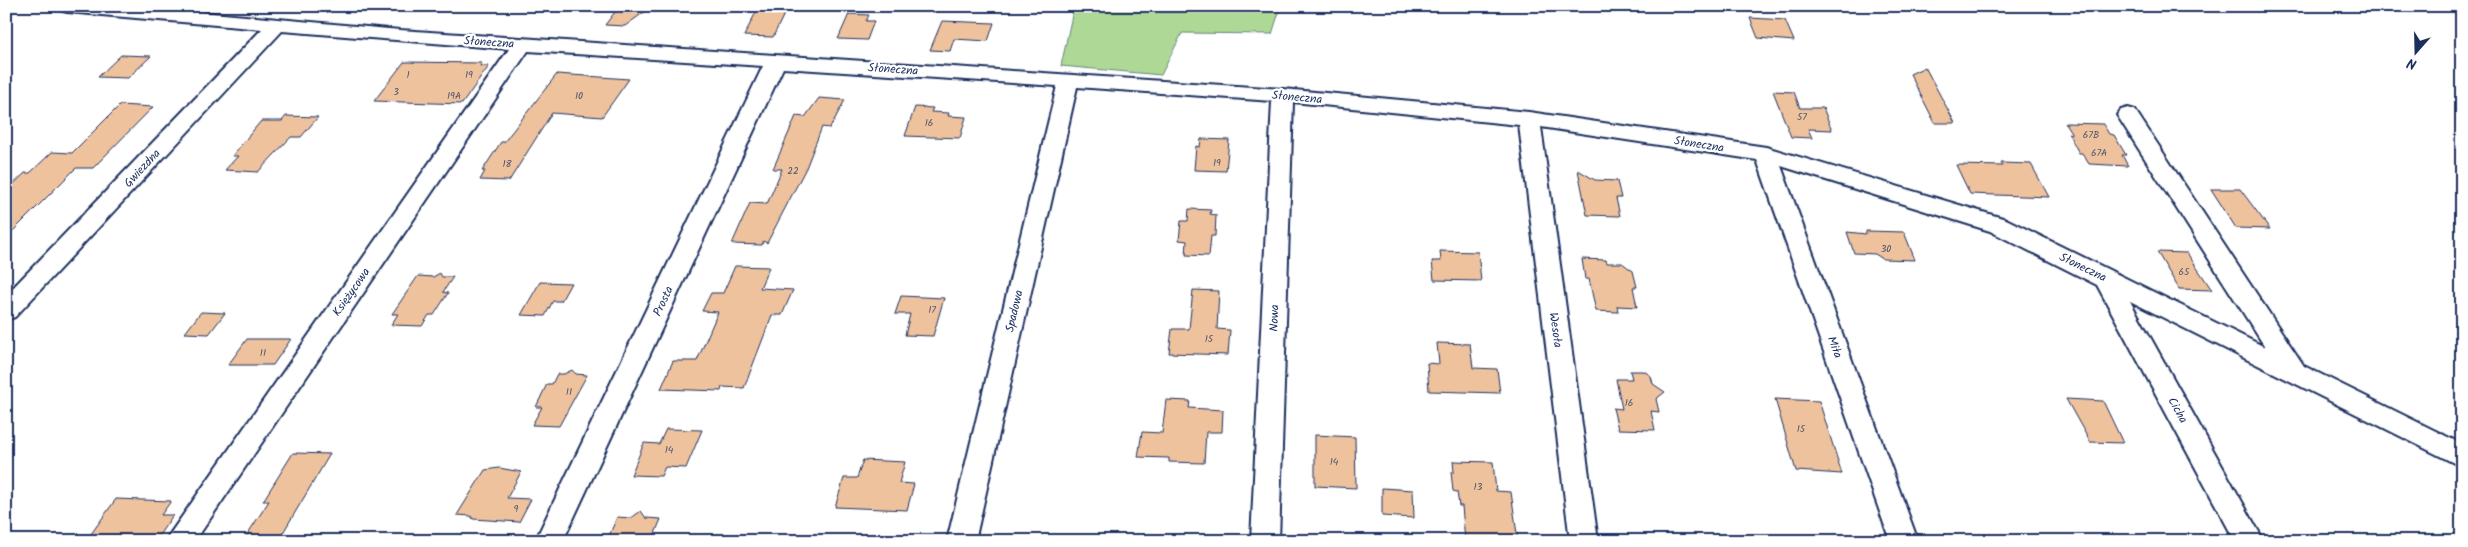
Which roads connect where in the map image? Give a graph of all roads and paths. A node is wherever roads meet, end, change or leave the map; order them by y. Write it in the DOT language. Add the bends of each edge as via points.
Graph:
graph roads {
  1 [pos="67,6"];
  2 [pos="277,25"];
  3 [pos="523,44"];
  4 [pos="776,61"];
  5 [pos="1068,81"];
  6 [pos="1283,95"];
  7 [pos="2128,115"];
  8 [pos="1529,118"];
  9 [pos="1766,154"];
  10 [pos="2106,278"];
  11 [pos="6,311"];
  12 [pos="2294,373"];
  13 [pos="2462,456"];
  14 [pos="178,541"];
  15 [pos="550,541"];
  16 [pos="961,541"];
  17 [pos="1265,541"];
  18 [pos="1584,541"];
  19 [pos="1904,541"];
  20 [pos="2250,541"];
  1 -- 2 [label="street, Słoneczna"];
  2 -- 3 [label="street, Słoneczna"];
  2 -- 11 [label="street, Gwiezdna"];
  3 -- 4 [label="street, Słoneczna"];
  3 -- 14 [label="street, Księżycowa"];
  4 -- 5 [label="street, Słoneczna"];
  4 -- 15 [label="street, Prosta"];
  5 -- 6 [label="street, Słoneczna"];
  5 -- 16 [label="street, Spadowa"];
  6 -- 8 [label="street, Słoneczna"];
  6 -- 17 [label="street, Nowa"];
  7 -- 12 [label="street"];
  8 -- 9 [label="street, Słoneczna"];
  8 -- 18 [label="street, Wesoła"];
  9 -- 10 [label="street, Słoneczna" via="1998,225"];
  9 -- 19 [label="street, Miła"];
  10 -- 12 [label="street, Słoneczna"];
  10 -- 20 [label="street, Cicha"];
  12 -- 13 [label="street, Słoneczna"];
}
